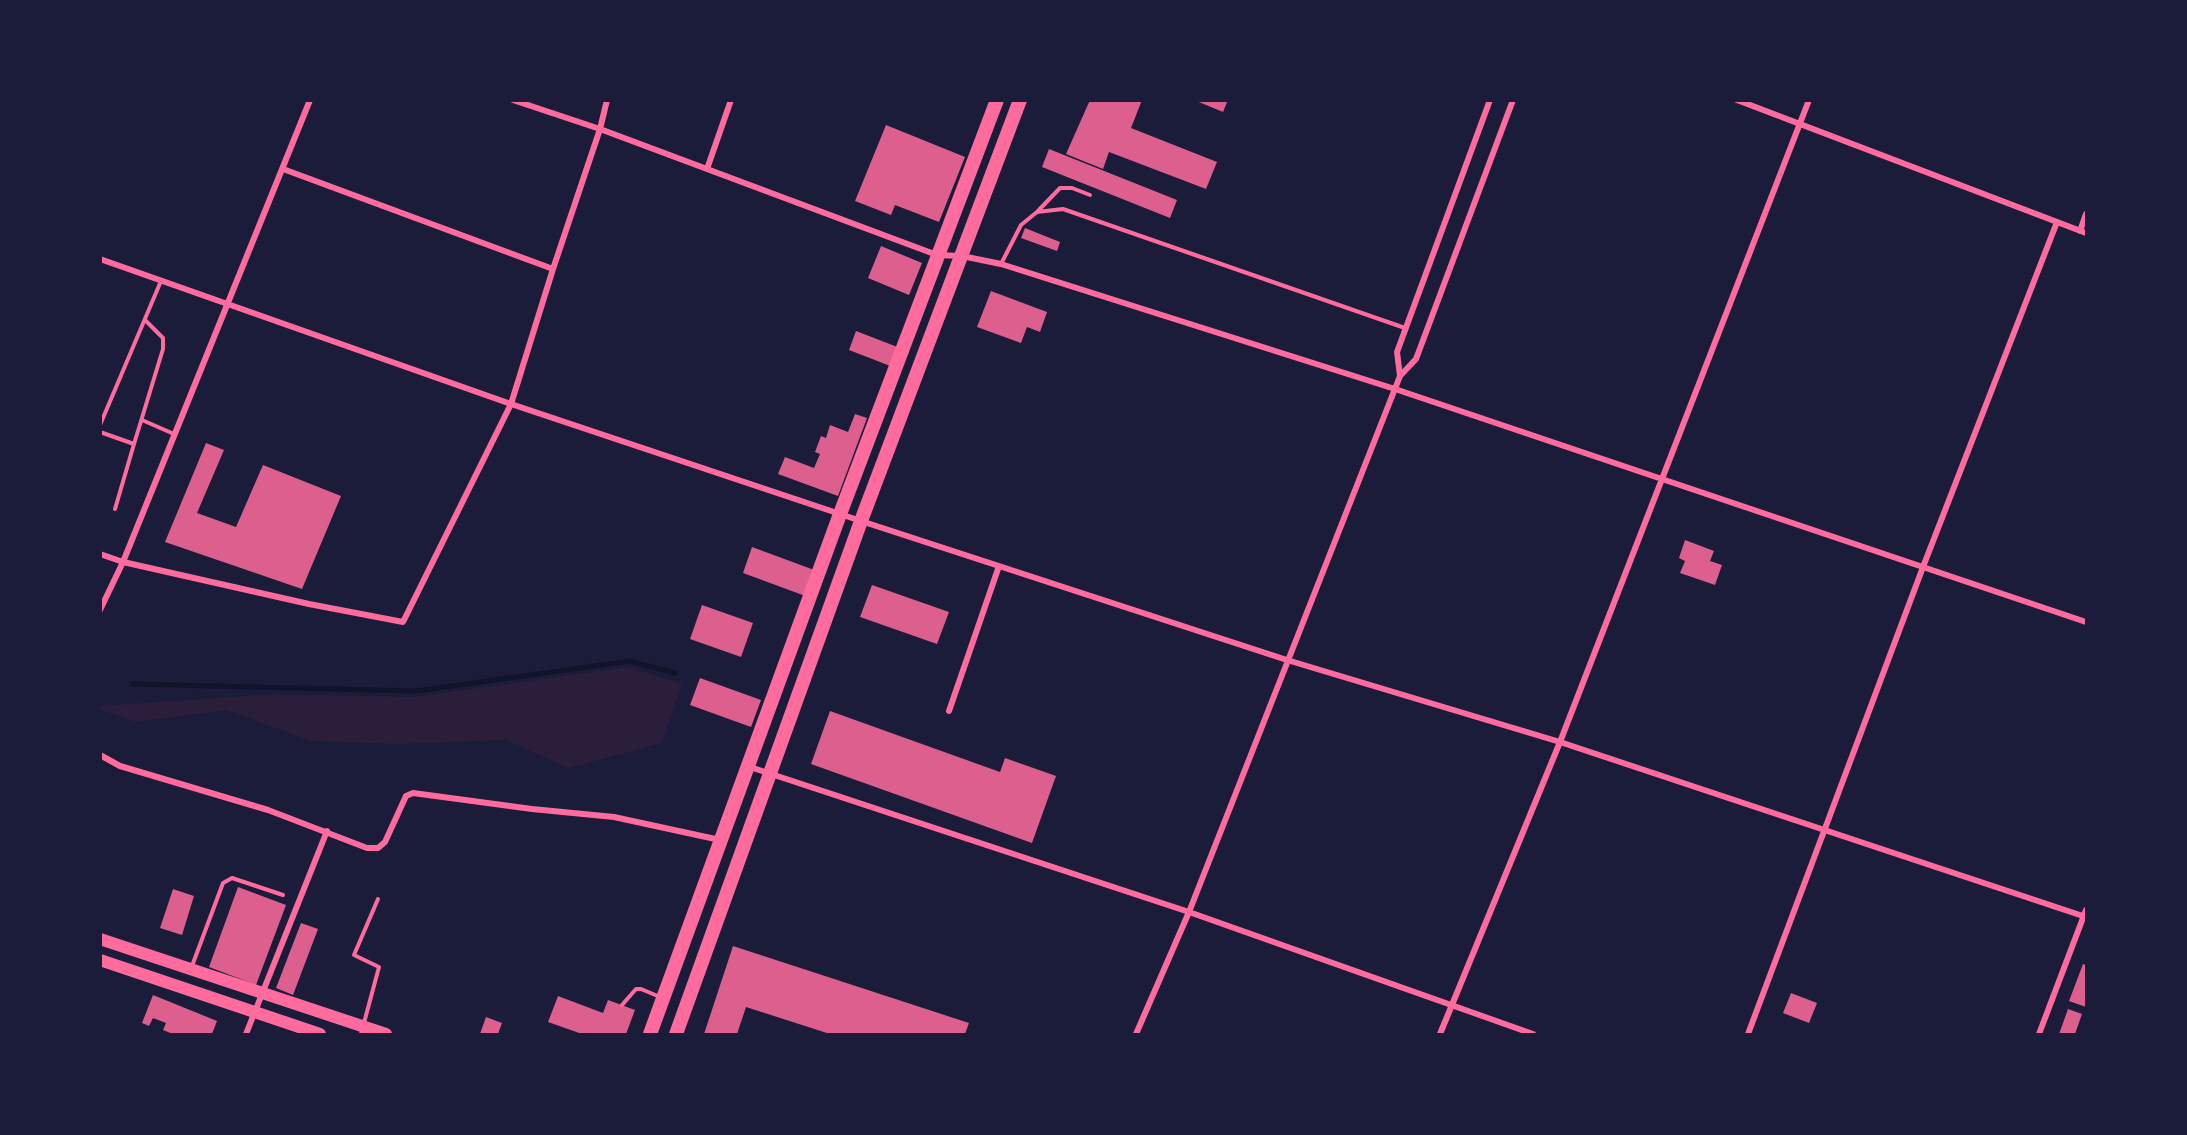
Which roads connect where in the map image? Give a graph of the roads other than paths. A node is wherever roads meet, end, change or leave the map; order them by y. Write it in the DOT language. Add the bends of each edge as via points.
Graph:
graph roads {
  1 [pos="310,100"];
  2 [pos="513,100"];
  3 [pos="607,100"];
  4 [pos="731,100"];
  5 [pos="997,100"];
  6 [pos="1020,100"];
  7 [pos="1490,100"];
  8 [pos="1513,100"];
  9 [pos="1737,100"];
  10 [pos="1809,100"];
  11 [pos="1800,124"];
  12 [pos="600,129"];
  13 [pos="283,169"];
  14 [pos="707,169"];
  15 [pos="1090,195"];
  16 [pos="1037,212"];
  17 [pos="2086,214"];
  18 [pos="2057,222"];
  19 [pos="2083,232"];
  20 [pos="937,255"];
  21 [pos="962,256"];
  22 [pos="100,259"];
  23 [pos="1001,264"];
  24 [pos="553,269"];
  25 [pos="161,280"];
  26 [pos="228,304"];
  27 [pos="144,320"];
  28 [pos="1405,328"];
  29 [pos="893,374"];
  30 [pos="1400,376"];
  31 [pos="914,381"];
  32 [pos="1395,389"];
  33 [pos="511,404"];
  34 [pos="142,420"];
  35 [pos="100,426"];
  36 [pos="100,432"];
  37 [pos="174,434"];
  38 [pos="134,444"];
  39 [pos="1662,479"];
  40 [pos="115,509"];
  41 [pos="840,514"];
  42 [pos="861,521"];
  43 [pos="100,554"];
  44 [pos="123,562"];
  45 [pos="999,566"];
  46 [pos="1923,567"];
  47 [pos="100,610"];
  48 [pos="2086,622"];
  49 [pos="795,637"];
  50 [pos="817,644"];
  51 [pos="1287,660"];
  52 [pos="949,711"];
  53 [pos="1560,742"];
  54 [pos="100,755"];
  55 [pos="747,766"];
  56 [pos="770,774"];
  57 [pos="1826,830"];
  58 [pos="327,831"];
  59 [pos="720,840"];
  60 [pos="283,895"];
  61 [pos="378,899"];
  62 [pos="696,907"];
  63 [pos="1189,912"];
  64 [pos="719,914"];
  65 [pos="2086,914"];
  66 [pos="100,939"];
  67 [pos="144,954"];
  68 [pos="100,960"];
  69 [pos="190,970"];
  70 [pos="137,973"];
  71 [pos="263,994"];
  72 [pos="663,998"];
  73 [pos="622,1005"];
  74 [pos="1451,1006"];
  75 [pos="256,1013"];
  76 [pos="362,1031"];
  77 [pos="246,1035"];
  78 [pos="320,1035"];
  79 [pos="386,1035"];
  80 [pos="650,1035"];
  81 [pos="676,1035"];
  82 [pos="1136,1035"];
  83 [pos="1440,1035"];
  84 [pos="1533,1035"];
  85 [pos="1748,1035"];
  86 [pos="2039,1035"];
  1 -- 13 [label="street"];
  2 -- 12 [label="street"];
  3 -- 12 [label="street"];
  4 -- 14 [label="street"];
  5 -- 20 [label="highway"];
  6 -- 21 [label="highway"];
  7 -- 28 [label="street"];
  8 -- 30 [label="street" via="1416,359"];
  9 -- 11 [label="street"];
  10 -- 11 [label="street"];
  11 -- 18 [label="street"];
  11 -- 39 [label="street"];
  12 -- 14 [label="street"];
  12 -- 24 [label="street"];
  13 -- 24 [label="street"];
  13 -- 26 [label="street"];
  14 -- 20 [label="street"];
  15 -- 16 [label="lane" via="1060,188"];
  16 -- 23 [label="lane" via="1021,225"];
  16 -- 28 [label="lane" via="1064,209"];
  17 -- 19 [label="street"];
  18 -- 19 [label="street"];
  18 -- 46 [label="street"];
  20 -- 21 [label="street"];
  20 -- 29 [label="highway"];
  21 -- 23 [label="street"];
  21 -- 31 [label="highway"];
  22 -- 25 [label="street"];
  23 -- 32 [label="street"];
  24 -- 33 [label="street"];
  25 -- 26 [label="street"];
  25 -- 27 [label="lane"];
  26 -- 33 [label="street"];
  26 -- 37 [label="street"];
  27 -- 34 [label="lane" via="163,338 163,349"];
  27 -- 35 [label="lane"];
  28 -- 30 [label="street" via="1396,352"];
  29 -- 31 [label="highway"];
  29 -- 41 [label="highway"];
  30 -- 32 [label="street"];
  31 -- 42 [label="highway"];
  32 -- 39 [label="street"];
  32 -- 51 [label="street"];
  33 -- 41 [label="street"];
  33 -- 44 [label="street" via="403,622"];
  34 -- 37 [label="lane"];
  34 -- 38 [label="lane"];
  36 -- 38 [label="lane"];
  37 -- 44 [label="street"];
  38 -- 40 [label="lane"];
  39 -- 46 [label="street"];
  39 -- 53 [label="street"];
  41 -- 42 [label="street"];
  41 -- 49 [label="highway"];
  42 -- 45 [label="street"];
  42 -- 50 [label="highway"];
  43 -- 44 [label="street"];
  44 -- 47 [label="street"];
  45 -- 51 [label="street"];
  45 -- 52 [label="street"];
  46 -- 48 [label="street"];
  46 -- 57 [label="street"];
  49 -- 50 [label="highway"];
  49 -- 55 [label="highway"];
  50 -- 56 [label="highway"];
  51 -- 53 [label="street"];
  51 -- 63 [label="street"];
  53 -- 57 [label="street"];
  53 -- 74 [label="street"];
  54 -- 58 [label="street" via="120,766"];
  55 -- 56 [label="street"];
  55 -- 59 [label="highway"];
  56 -- 63 [label="street"];
  56 -- 64 [label="highway"];
  57 -- 65 [label="street"];
  57 -- 85 [label="street"];
  58 -- 59 [label="street" via="367,848 378,848 385,842 406,795 413,793 614,817"];
  58 -- 71 [label="street"];
  59 -- 62 [label="highway"];
  60 -- 69 [label="lane" via="227,879"];
  61 -- 76 [label="lane" via="354,955 379,967"];
  62 -- 64 [label="highway"];
  62 -- 72 [label="highway"];
  63 -- 74 [label="street"];
  63 -- 82 [label="street"];
  64 -- 81 [label="highway"];
  65 -- 86 [label="street"];
  66 -- 67 [label="main road"];
  67 -- 69 [label="main road"];
  67 -- 70 [label="main road"];
  68 -- 70 [label="main road"];
  69 -- 71 [label="main road"];
  70 -- 75 [label="main road"];
  71 -- 75 [label="street"];
  71 -- 76 [label="main road"];
  72 -- 73 [label="lane" via="636,989"];
  72 -- 80 [label="highway"];
  74 -- 83 [label="street"];
  74 -- 84 [label="street"];
  75 -- 77 [label="street"];
  75 -- 78 [label="main road"];
  76 -- 79 [label="main road"];
}
